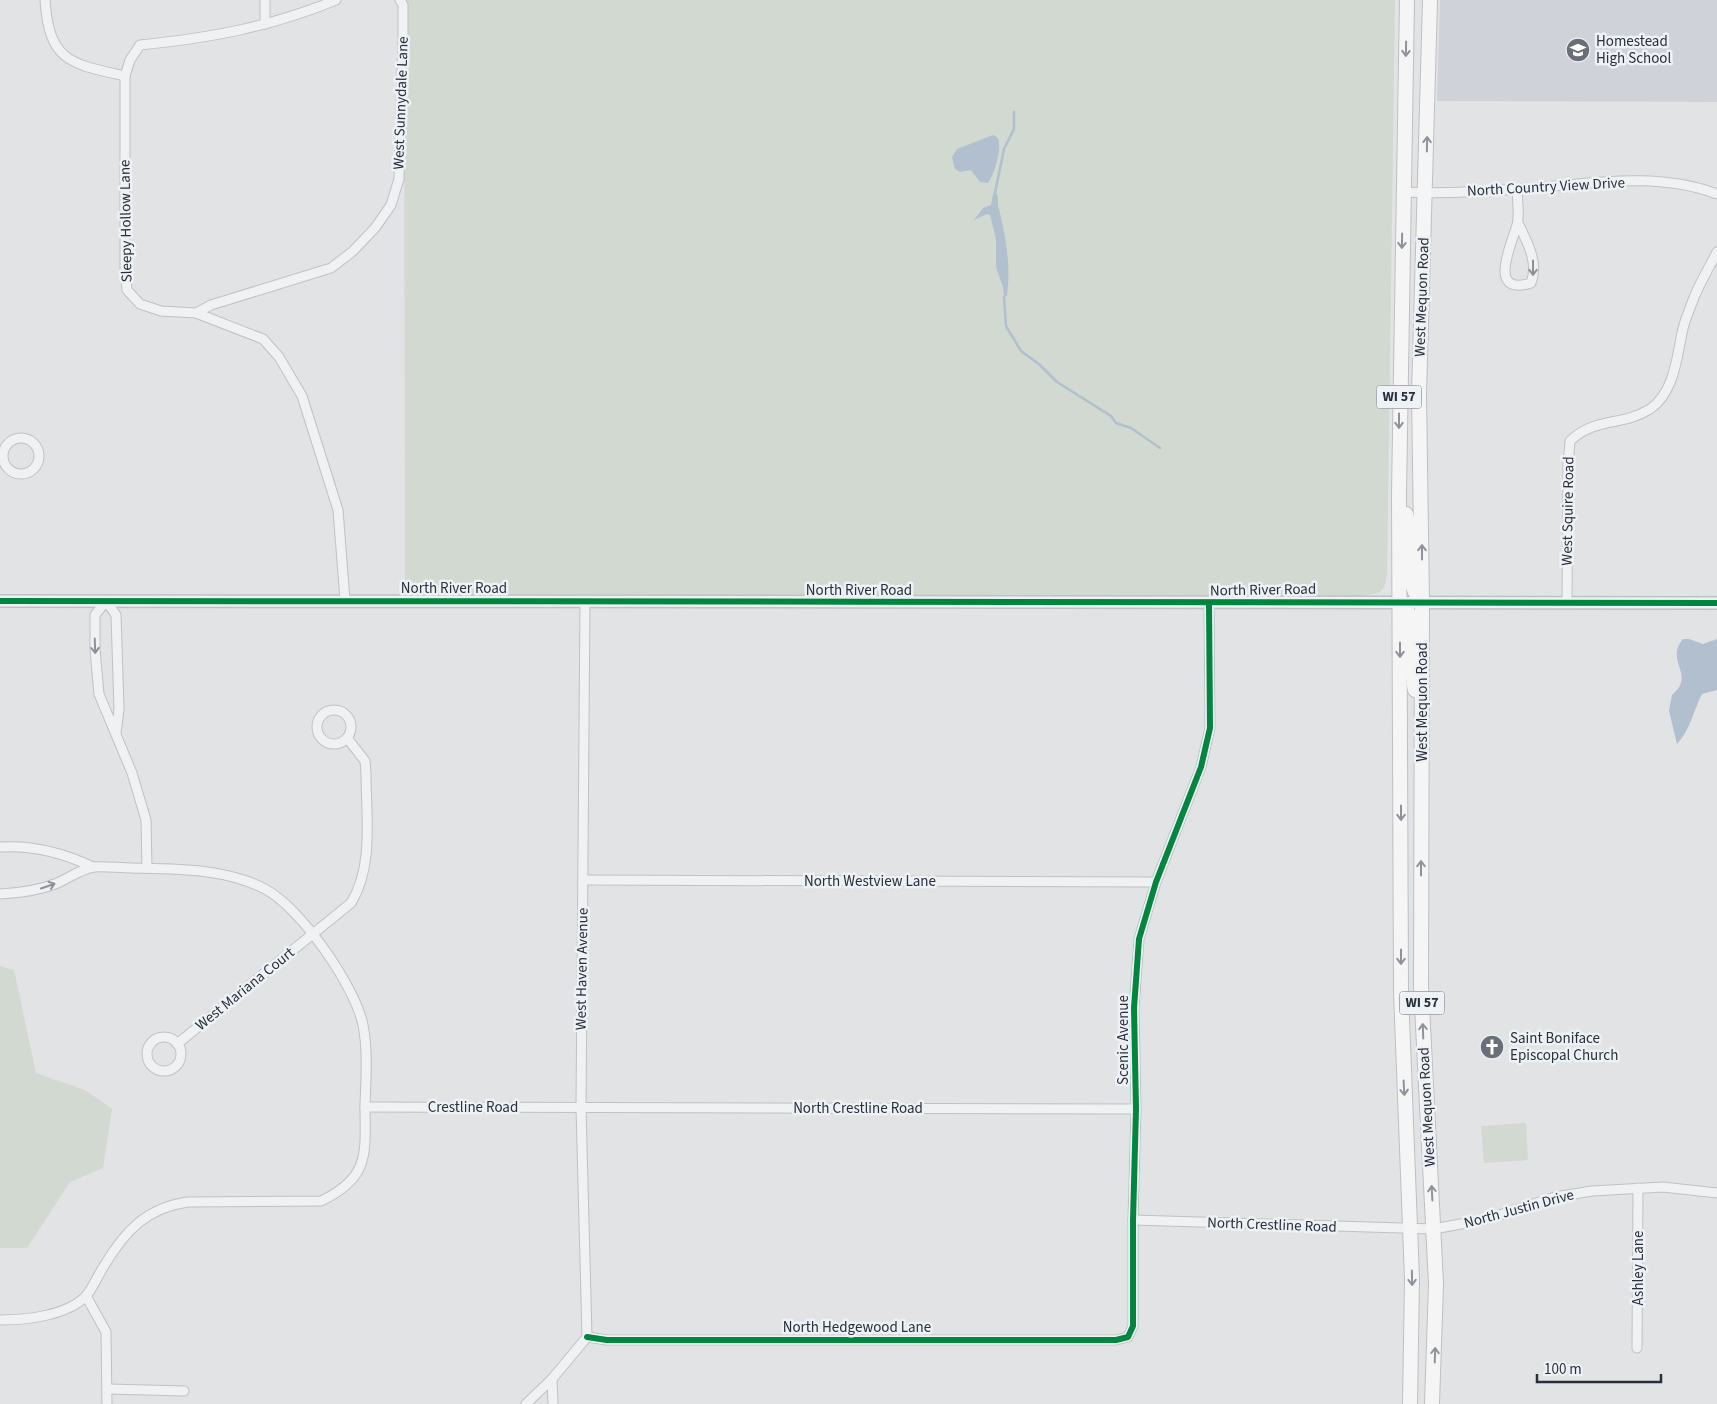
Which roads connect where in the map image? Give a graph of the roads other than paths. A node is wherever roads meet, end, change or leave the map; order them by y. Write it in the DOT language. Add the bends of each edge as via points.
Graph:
graph roads {
  1 [pos="45,0"];
  2 [pos="265,0"];
  3 [pos="336,0"];
  4 [pos="400,0"];
  5 [pos="1407,0"];
  6 [pos="1430,0"];
  7 [pos="266,24"];
  8 [pos="125,76"];
  9 [pos="1517,189"];
  10 [pos="1403,192"];
  11 [pos="1426,193"];
  12 [pos="1717,194"];
  13 [pos="1518,223"];
  14 [pos="1717,252"];
  15 [pos="196,313"];
  16 [pos="2,455"];
  17 [pos="1398,495"];
  18 [pos="346,600"];
  19 [pos="0,601"];
  20 [pos="106,601"];
  21 [pos="1400,601"];
  22 [pos="1422,601"];
  23 [pos="585,602"];
  24 [pos="1567,602"];
  25 [pos="1209,603"];
  26 [pos="1717,603"];
  27 [pos="1422,717"];
  28 [pos="116,733"];
  29 [pos="347,738"];
  30 [pos="0,846"];
  31 [pos="93,867"];
  32 [pos="147,868"];
  33 [pos="583,880"];
  34 [pos="1156,882"];
  35 [pos="0,894"];
  36 [pos="313,934"];
  37 [pos="177,1044"];
  38 [pos="365,1107"];
  39 [pos="581,1107"];
  40 [pos="1136,1109"];
  41 [pos="1638,1188"];
  42 [pos="1717,1193"];
  43 [pos="1132,1220"];
  44 [pos="1434,1229"];
  45 [pos="1411,1230"];
  46 [pos="86,1296"];
  47 [pos="0,1320"];
  48 [pos="587,1337"];
  49 [pos="1128,1337"];
  50 [pos="1637,1348"];
  51 [pos="552,1379"];
  52 [pos="108,1389"];
  53 [pos="184,1391"];
  54 [pos="107,1404"];
  55 [pos="526,1404"];
  56 [pos="553,1404"];
  57 [pos="1410,1404"];
  58 [pos="1432,1404"];
  1 -- 8 [label="street" via="48,30 63,56 86,67"];
  2 -- 7 [label="street"];
  3 -- 7 [label="street" via="300,15"];
  4 -- 15 [label="street, West Sunnydale Lane" via="403,5 403,38 399,179 391,205 375,228 331,268 211,305"];
  5 -- 10 [label="main road, West Mequon Road / WI 57, one-way"];
  11 -- 6 [label="main road, West Mequon Road / WI 57, one-way"];
  7 -- 8 [label="street" via="212,37 140,45"];
  8 -- 15 [label="street, Sleepy Hollow Lane" via="127,290 140,304 161,311"];
  9 -- 11 [label="street, North Country View Drive"];
  9 -- 12 [label="street, North Country View Drive" via="1610,181 1670,183"];
  9 -- 13 [label="street"];
  10 -- 11 [label="street, North Country View Drive"];
  10 -- 17 [label="main road, West Mequon Road / WI 57, one-way"];
  22 -- 11 [label="main road, West Mequon Road / WI 57, one-way" via="1419,394"];
  13 -- 13 [label="street, one-way" via="1528,244 1535,273 1531,283 1520,286 1512,284 1505,276 1507,249"];
  14 -- 24 [label="street, West Squire Road" via="1694,297 1668,387 1652,408 1620,422 1597,424 1570,441"];
  15 -- 18 [label="street" via="263,339 279,357 302,396 338,510"];
  16 -- 16 [label="street" via="7,467 17,474 29,473 39,458 37,446 22,438 7,445"];
  17 -- 21 [label="main road, West Mequon Road / WI 57"];
  17 -- 22 [label="main road" via="1407,516 1411,586"];
  18 -- 20 [label="street, North River Road"];
  18 -- 23 [label="street, North River Road"];
  19 -- 20 [label="street, North River Road"];
  20 -- 28 [label="street" via="116,615 119,709"];
  20 -- 28 [label="street, one-way" via="95,615 95,650 99,694"];
  21 -- 22 [label="street, North River Road"];
  21 -- 25 [label="street, North River Road"];
  21 -- 27 [label="main road" via="1408,609 1411,619 1411,662"];
  21 -- 45 [label="main road, West Mequon Road / WI 57, one-way" via="1401,992"];
  22 -- 24 [label="street, North River Road"];
  22 -- 27 [label="main road, West Mequon Road / WI 57"];
  23 -- 25 [label="street, North River Road"];
  23 -- 33 [label="street, West Haven Avenue"];
  24 -- 26 [label="street, North River Road"];
  25 -- 34 [label="street, Scenic Avenue" via="1210,728 1201,767"];
  44 -- 27 [label="main road, West Mequon Road / WI 57, one-way" via="1421,986"];
  28 -- 32 [label="street" via="146,820"];
  29 -- 36 [label="street, West Mariana Court" via="365,761 366,863 360,888 351,903"];
  30 -- 31 [label="street" via="46,850 70,856"];
  31 -- 32 [label="street"];
  35 -- 31 [label="street, one-way" via="41,889"];
  32 -- 36 [label="street" via="227,875 266,889 293,911"];
  33 -- 34 [label="street, North Westview Lane"];
  33 -- 39 [label="street, West Haven Avenue"];
  34 -- 40 [label="street, Scenic Avenue" via="1139,939 1134,1008"];
  36 -- 37 [label="street, West Mariana Court"];
  36 -- 38 [label="street" via="356,1004 363,1024"];
  38 -- 39 [label="street, Crestline Road"];
  38 -- 46 [label="street" via="366,1149 358,1169 340,1192 321,1201 188,1202 171,1205 154,1212 127,1234"];
  39 -- 40 [label="street, North Crestline Road"];
  39 -- 48 [label="street, West Haven Avenue"];
  40 -- 43 [label="street, Scenic Avenue"];
  41 -- 42 [label="street, North Justin Drive"];
  41 -- 44 [label="street, North Justin Drive" via="1556,1197 1487,1219"];
  41 -- 50 [label="street, Ashley Lane"];
  43 -- 45 [label="street, North Crestline Road"];
  43 -- 49 [label="street, Scenic Avenue" via="1133,1326"];
  44 -- 45 [label="street, North Justin Drive"];
  58 -- 44 [label="main road, West Mequon Road / WI 57, one-way" via="1436,1284"];
  45 -- 57 [label="main road, West Mequon Road / WI 57, one-way"];
  46 -- 47 [label="street" via="50,1314 27,1320"];
  46 -- 52 [label="street" via="106,1332"];
  48 -- 49 [label="street, North Hedgewood Lane" via="608,1340 1116,1340"];
  48 -- 51 [label="street"];
  51 -- 55 [label="street"];
  51 -- 56 [label="street"];
  52 -- 53 [label="street"];
  52 -- 54 [label="street"];
}
